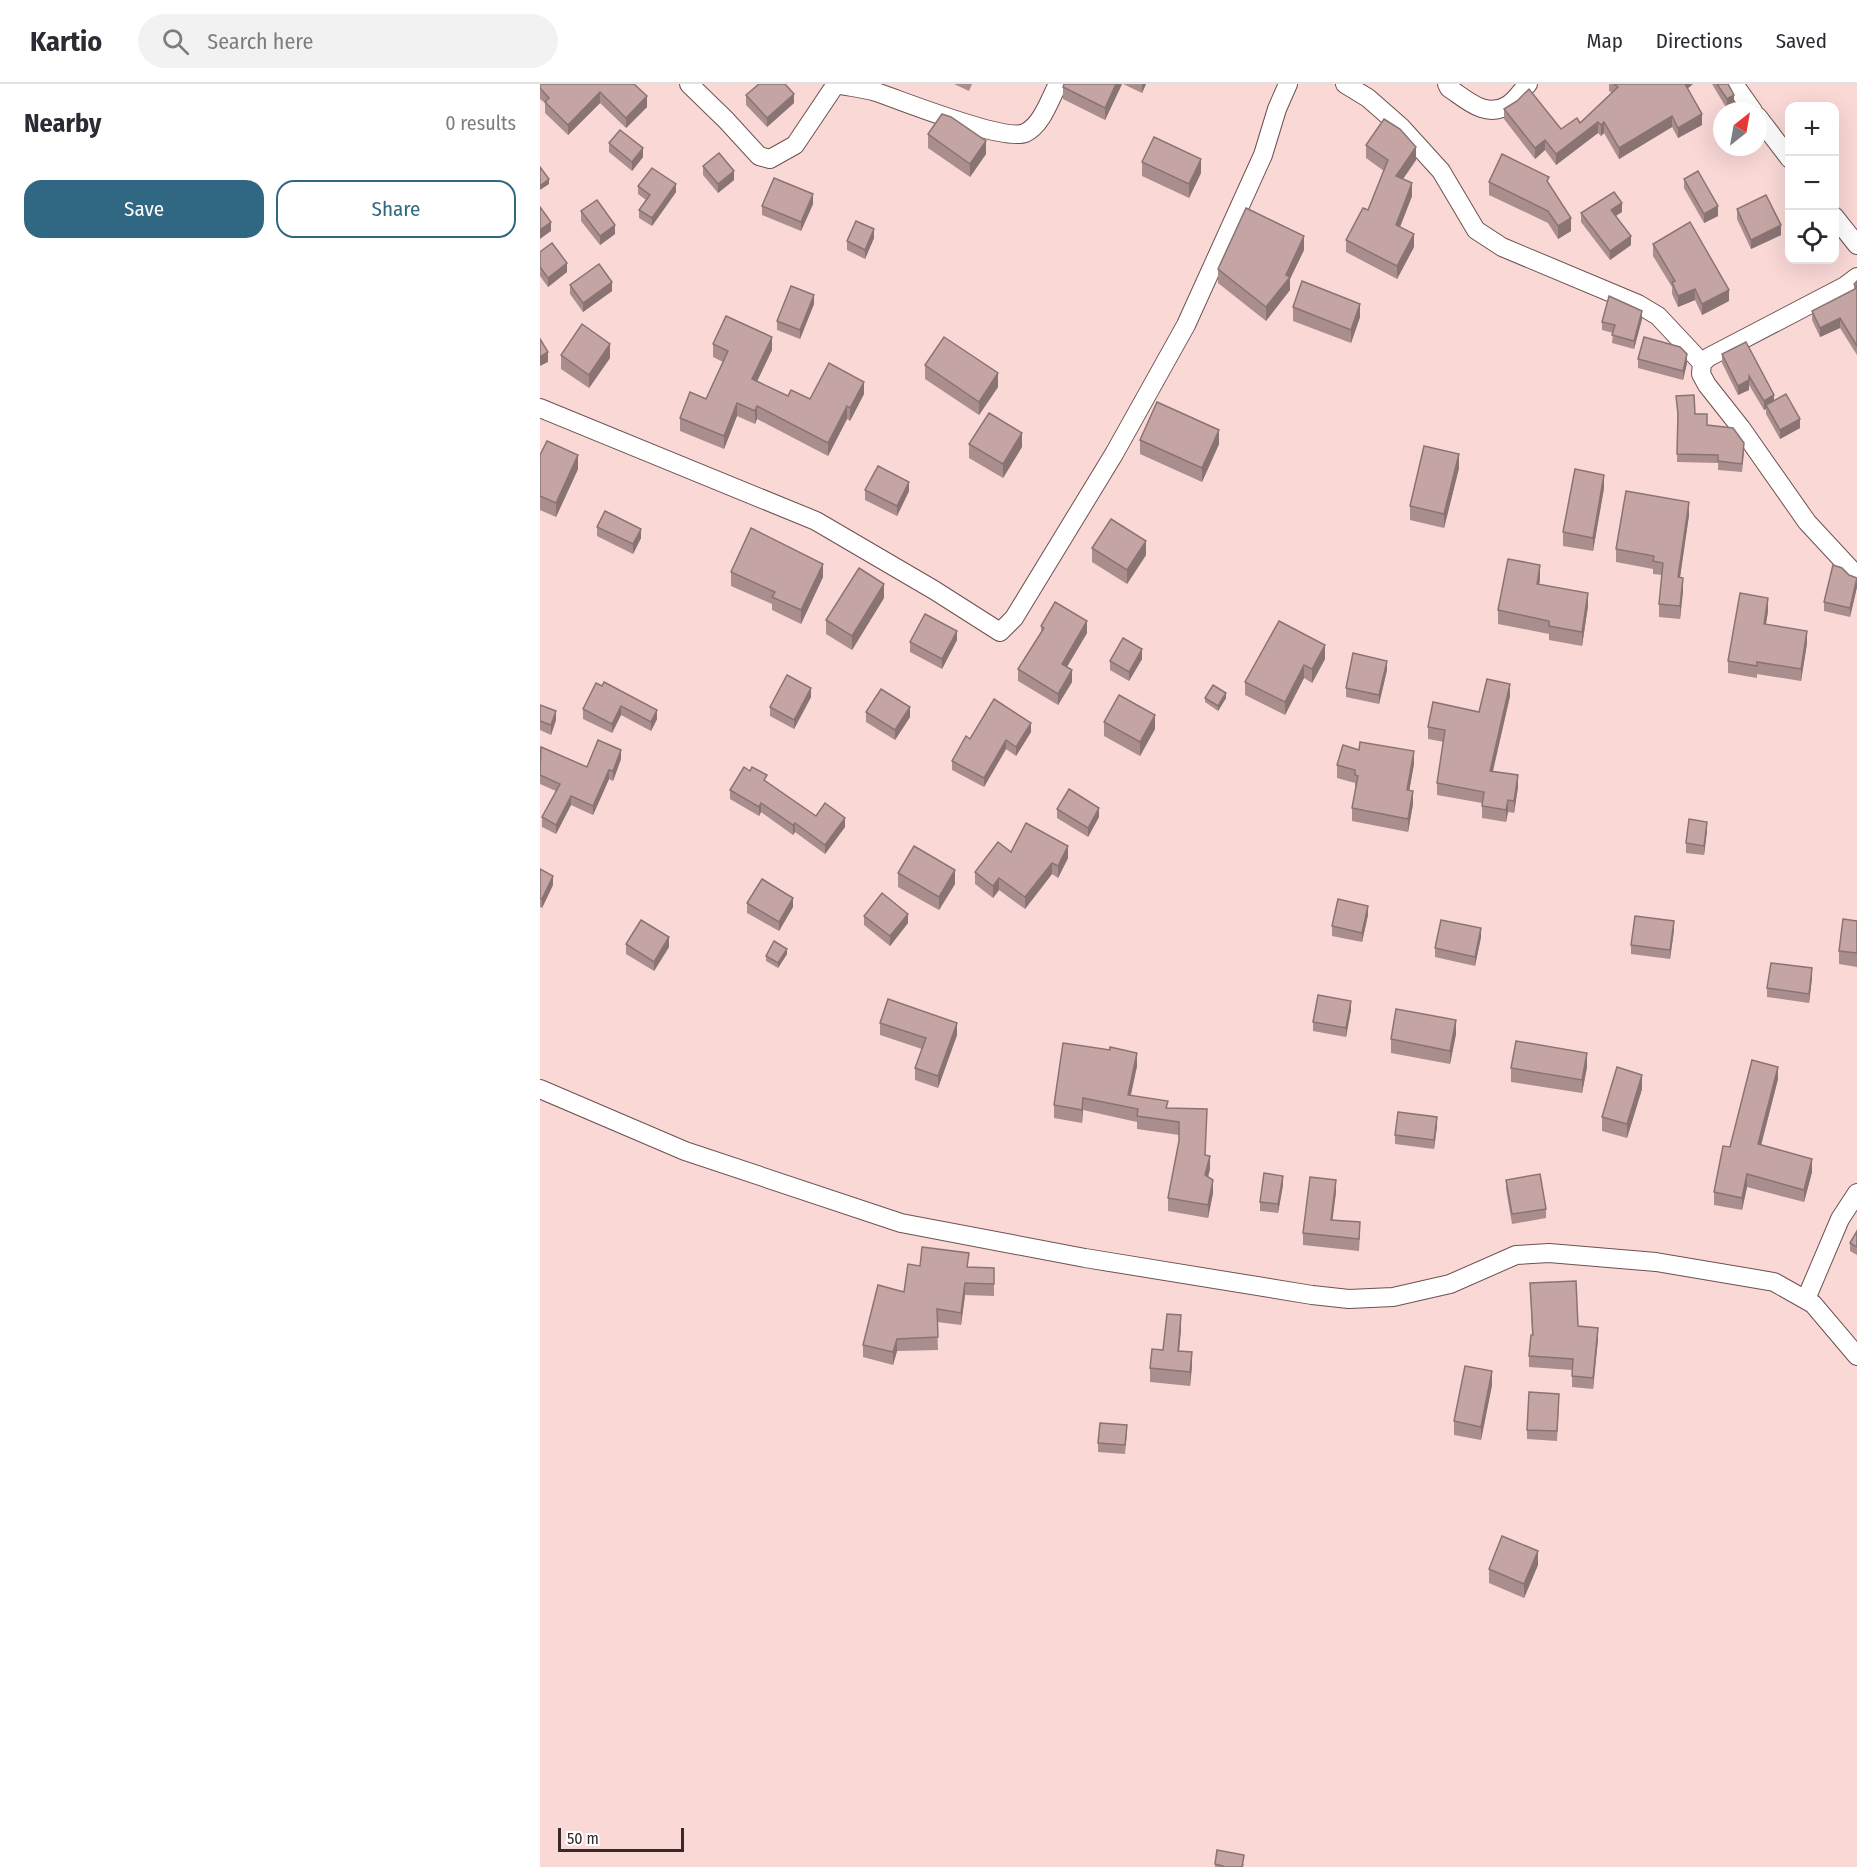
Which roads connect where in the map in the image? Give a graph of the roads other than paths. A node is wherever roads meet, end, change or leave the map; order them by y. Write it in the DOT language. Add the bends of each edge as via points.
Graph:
graph roads {
  1 [pos="689,84"];
  2 [pos="836,84"];
  3 [pos="1058,84"];
  4 [pos="1288,84"];
  5 [pos="1345,84"];
  6 [pos="1447,84"];
  7 [pos="1528,84"];
  8 [pos="1734,84"];
  9 [pos="1747,102"];
  10 [pos="1767,129"];
  11 [pos="1788,156"];
  12 [pos="1839,222"];
  13 [pos="1857,245"];
  14 [pos="1857,277"];
  15 [pos="1702,363"];
  16 [pos="540,408"];
  17 [pos="1857,576"];
  18 [pos="540,1089"];
  19 [pos="1857,1193"];
  20 [pos="1806,1299"];
  21 [pos="1857,1356"];
  1 -- 2 [label="street" via="759,156 770,159 795,145"];
  2 -- 3 [label="street" via="873,91 960,122 1008,134 1024,133 1036,124"];
  4 -- 16 [label="street" via="1263,155 1185,325 1108,464 1014,618 1000,632 816,521"];
  5 -- 15 [label="street" via="1368,98 1409,135 1441,171 1476,230 1502,248 1638,304 1658,316"];
  6 -- 7 [label="street" via="1480,108 1491,110 1508,105"];
  8 -- 9 [label="street"];
  10 -- 11 [label="street"];
  12 -- 13 [label="street"];
  14 -- 15 [label="street"];
  15 -- 17 [label="street" via="1701,374 1707,385 1807,522"];
  18 -- 20 [label="street" via="685,1150 901,1223 1108,1262 1349,1299 1393,1297 1450,1284 1516,1255 1549,1253 1656,1262 1774,1282"];
  19 -- 20 [label="street" via="1840,1219"];
  20 -- 21 [label="street"];
}
